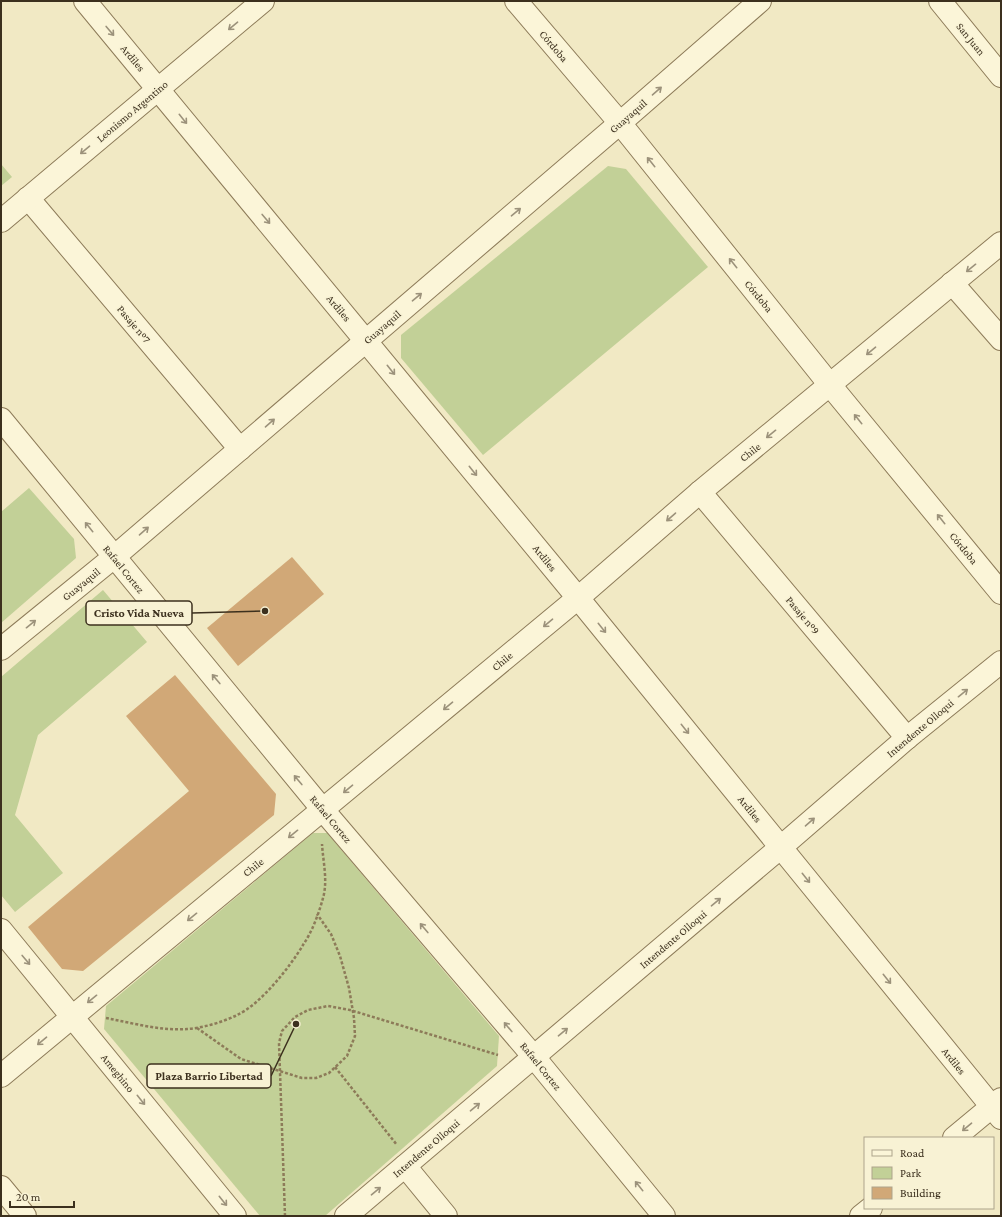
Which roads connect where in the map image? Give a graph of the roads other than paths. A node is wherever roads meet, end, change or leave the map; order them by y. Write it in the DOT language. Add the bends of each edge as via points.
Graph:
graph roads {
  1 [pos="85,1"];
  2 [pos="262,1"];
  3 [pos="516,1"];
  4 [pos="760,1"];
  5 [pos="940,1"];
  6 [pos="1001,76"];
  7 [pos="158,89"];
  8 [pos="620,124"];
  9 [pos="28,198"];
  10 [pos="1,221"];
  11 [pos="1001,243"];
  12 [pos="952,283"];
  13 [pos="1001,339"];
  14 [pos="366,340"];
  15 [pos="830,385"];
  16 [pos="1,419"];
  17 [pos="240,449"];
  18 [pos="700,492"];
  19 [pos="114,557"];
  20 [pos="1001,593"];
  21 [pos="578,598"];
  22 [pos="1,649"];
  23 [pos="1001,662"];
  24 [pos="907,738"];
  25 [pos="323,810"];
  26 [pos="781,848"];
  27 [pos="1,930"];
  28 [pos="72,1015"];
  29 [pos="534,1057"];
  30 [pos="1,1076"];
  31 [pos="998,1108"];
  32 [pos="955,1137"];
  33 [pos="403,1158"];
  34 [pos="1,1187"];
  35 [pos="870,1209"];
  36 [pos="25,1216"];
  37 [pos="235,1216"];
  38 [pos="346,1216"];
  39 [pos="446,1216"];
  40 [pos="664,1216"];
  41 [pos="861,1216"];
  1 -- 7 [label="street, Ardiles, one-way"];
  2 -- 7 [label="street, Leonismo Argentino, one-way"];
  3 -- 8 [label="street, Córdoba"];
  8 -- 4 [label="street, Guayaquil, one-way"];
  5 -- 6 [label="street, San Juan"];
  7 -- 9 [label="street, Leonismo Argentino, one-way"];
  7 -- 14 [label="street, Ardiles, one-way"];
  14 -- 8 [label="street, Guayaquil, one-way"];
  15 -- 8 [label="street, Córdoba, one-way"];
  9 -- 10 [label="street, Leonismo Argentino"];
  9 -- 17 [label="street, Pasaje nº7"];
  11 -- 12 [label="street, Chile, one-way"];
  12 -- 13 [label="street"];
  12 -- 15 [label="street, Chile, one-way"];
  17 -- 14 [label="street, Guayaquil, one-way"];
  14 -- 21 [label="street, Ardiles, one-way"];
  15 -- 18 [label="street, Chile, one-way"];
  20 -- 15 [label="street, Córdoba, one-way"];
  19 -- 16 [label="street, Rafael Cortez, one-way"];
  19 -- 17 [label="street, Guayaquil, one-way"];
  18 -- 21 [label="street, Chile, one-way"];
  18 -- 24 [label="street, Pasaje nº9"];
  22 -- 19 [label="street, Guayaquil, one-way"];
  25 -- 19 [label="street, Rafael Cortez, one-way"];
  21 -- 25 [label="street, Chile, one-way"];
  21 -- 26 [label="street, Ardiles, one-way"];
  24 -- 23 [label="street, Intendente Olloqui, one-way"];
  26 -- 24 [label="street, Intendente Olloqui, one-way"];
  25 -- 28 [label="street, Chile, one-way"];
  29 -- 25 [label="street, Rafael Cortez, one-way"];
  29 -- 26 [label="street, Intendente Olloqui, one-way"];
  26 -- 31 [label="street, Ardiles, one-way"];
  27 -- 28 [label="street, Ameghino, one-way"];
  28 -- 30 [label="street, Chile, one-way"];
  28 -- 37 [label="street, Ameghino, one-way"];
  33 -- 29 [label="street, Intendente Olloqui, one-way"];
  40 -- 29 [label="street, Rafael Cortez, one-way"];
  31 -- 32 [label="street, one-way"];
  38 -- 33 [label="street, Intendente Olloqui, one-way"];
  33 -- 39 [label="street"];
  34 -- 36 [label="street"];
  35 -- 41 [label="street"];
}
